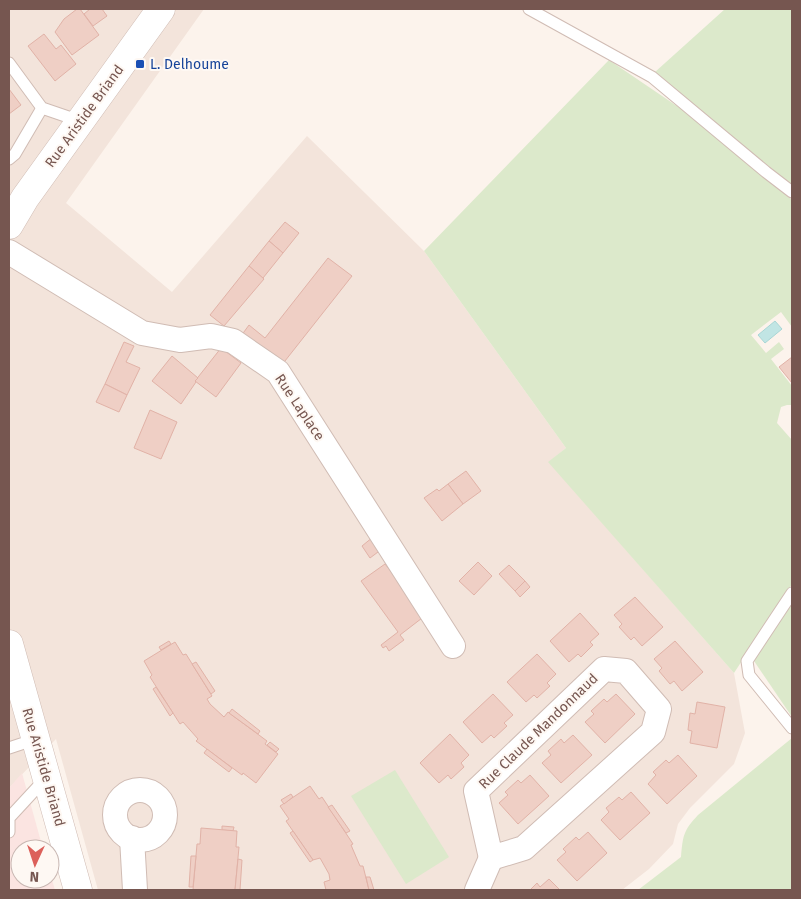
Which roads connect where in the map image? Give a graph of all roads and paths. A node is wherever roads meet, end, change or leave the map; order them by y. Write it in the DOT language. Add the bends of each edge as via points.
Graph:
graph roads {
  1 [pos="162,9"];
  2 [pos="529,9"];
  3 [pos="9,63"];
  4 [pos="42,108"];
  5 [pos="81,121"];
  6 [pos="9,159"];
  7 [pos="792,192"];
  8 [pos="9,225"];
  9 [pos="9,252"];
  10 [pos="792,593"];
  11 [pos="9,644"];
  12 [pos="453,646"];
  13 [pos="792,728"];
  14 [pos="36,739"];
  15 [pos="9,748"];
  16 [pos="47,777"];
  17 [pos="9,832"];
  18 [pos="132,838"];
  19 [pos="491,858"];
  20 [pos="78,890"];
  21 [pos="135,890"];
  22 [pos="477,890"];
  1 -- 5 [label="street, Rue Aristide Briand"];
  2 -- 7 [label="lane" via="652,77"];
  3 -- 4 [label="lane"];
  4 -- 5 [label="lane"];
  4 -- 6 [label="lane"];
  5 -- 8 [label="street, Rue Aristide Briand"];
  9 -- 12 [label="street, Rue Laplace" via="142,333 180,340 211,336 233,341 278,372"];
  10 -- 13 [label="lane" via="747,661 749,675"];
  11 -- 14 [label="street, Rue Aristide Briand"];
  14 -- 15 [label="lane"];
  14 -- 16 [label="street, Rue Aristide Briand"];
  16 -- 17 [label="lane" via="10,818"];
  16 -- 20 [label="street, Rue Aristide Briand"];
  18 -- 21 [label="street"];
  19 -- 19 [label="street, Rue Claude Mandonnaud" via="524,848 653,732 659,710 626,670 604,669 476,791"];
  19 -- 22 [label="street"];
}
